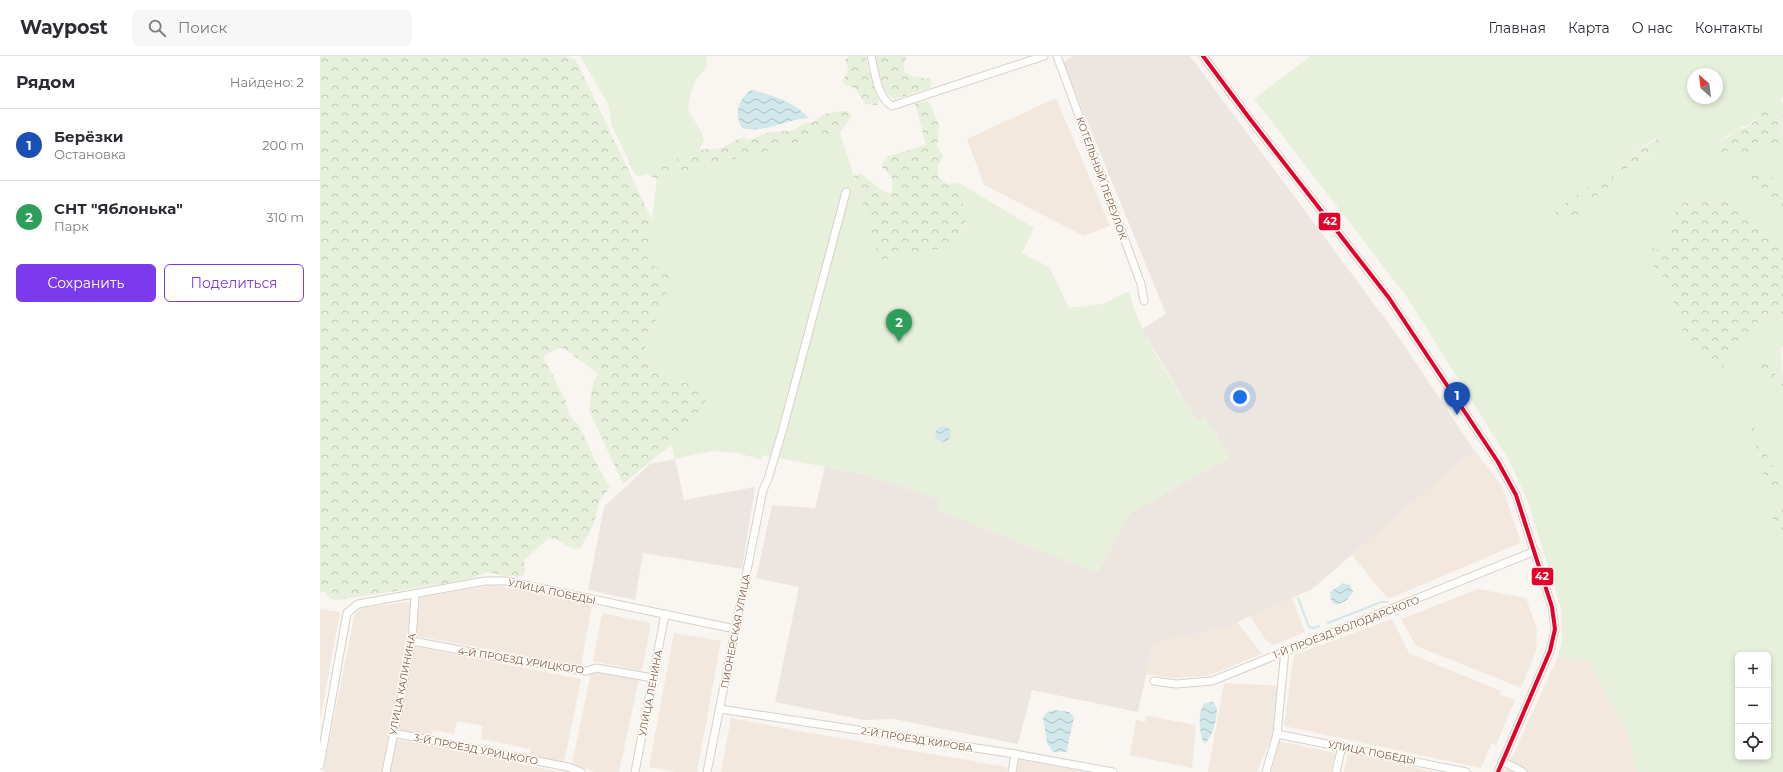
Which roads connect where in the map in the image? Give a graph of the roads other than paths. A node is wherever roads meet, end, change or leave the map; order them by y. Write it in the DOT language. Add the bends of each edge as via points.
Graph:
graph roads {
  1 [pos="871,56"];
  2 [pos="1044,56"];
  3 [pos="1057,56"];
  4 [pos="1203,56"];
  5 [pos="846,192"];
  6 [pos="1144,301"];
  7 [pos="1535,551"];
  8 [pos="415,595"];
  9 [pos="665,614"];
  10 [pos="735,629"];
  11 [pos="412,641"];
  12 [pos="1285,650"];
  13 [pos="653,678"];
  14 [pos="1154,681"];
  15 [pos="720,709"];
  16 [pos="393,733"];
  17 [pos="1277,734"];
  18 [pos="1342,746"];
  19 [pos="1015,754"];
  20 [pos="1502,762"];
  21 [pos="320,765"];
  22 [pos="386,772"];
  23 [pos="581,772"];
  24 [pos="635,772"];
  25 [pos="707,772"];
  26 [pos="1012,772"];
  27 [pos="1113,772"];
  28 [pos="1266,772"];
  29 [pos="1336,772"];
  30 [pos="1466,772"];
  31 [pos="1498,772"];
  32 [pos="1523,772"];
  1 -- 2 [label="street" via="882,96 892,106"];
  3 -- 6 [label="street, КОТЕЛЬНЫЙ ПЕРЕУЛОК" via="1141,284"];
  4 -- 7 [label="street" via="1397,309 1509,480"];
  5 -- 10 [label="street, ПИОНЕРСКАЯ УЛИЦА" via="782,432 763,490"];
  7 -- 12 [label="street, 1-Й ПРОЕЗД ВОЛОДАРСКОГО"];
  7 -- 20 [label="street" via="1553,613 1555,629 1553,641"];
  8 -- 9 [label="street, УЛИЦА ПОБЕДЫ" via="485,581 506,581"];
  8 -- 11 [label="street, УЛИЦА КАЛИНИНА"];
  8 -- 21 [label="street, УЛИЦА ПОБЕДЫ" via="358,604 347,613"];
  9 -- 10 [label="street, УЛИЦА ПОБЕДЫ"];
  9 -- 13 [label="street, УЛИЦА ЛЕНИНА"];
  10 -- 15 [label="street, ПИОНЕРСКАЯ УЛИЦА"];
  11 -- 13 [label="street, 4-Й ПРОЕЗД УРИЦКОГО" via="587,671 596,668"];
  11 -- 16 [label="street, УЛИЦА КАЛИНИНА"];
  12 -- 14 [label="street, 1-Й ПРОЕЗД ВОЛОДАРСКОГО" via="1212,680 1176,684"];
  12 -- 17 [label="street"];
  13 -- 24 [label="street, УЛИЦА ЛЕНИНА"];
  15 -- 19 [label="street, 2-Й ПРОЕЗД КИРОВА"];
  15 -- 25 [label="street, ПИОНЕРСКАЯ УЛИЦА"];
  16 -- 22 [label="street, УЛИЦА КАЛИНИНА"];
  16 -- 23 [label="street, 3-Й ПРОЕЗД УРИЦКОГО" via="568,767"];
  17 -- 18 [label="street, УЛИЦА ПОБЕДЫ"];
  17 -- 28 [label="street"];
  18 -- 29 [label="street"];
  18 -- 30 [label="street, УЛИЦА ПОБЕДЫ"];
  19 -- 26 [label="street"];
  19 -- 27 [label="street, 2-Й ПРОЕЗД КИРОВА"];
  20 -- 31 [label="street"];
  20 -- 32 [label="street"];
}
